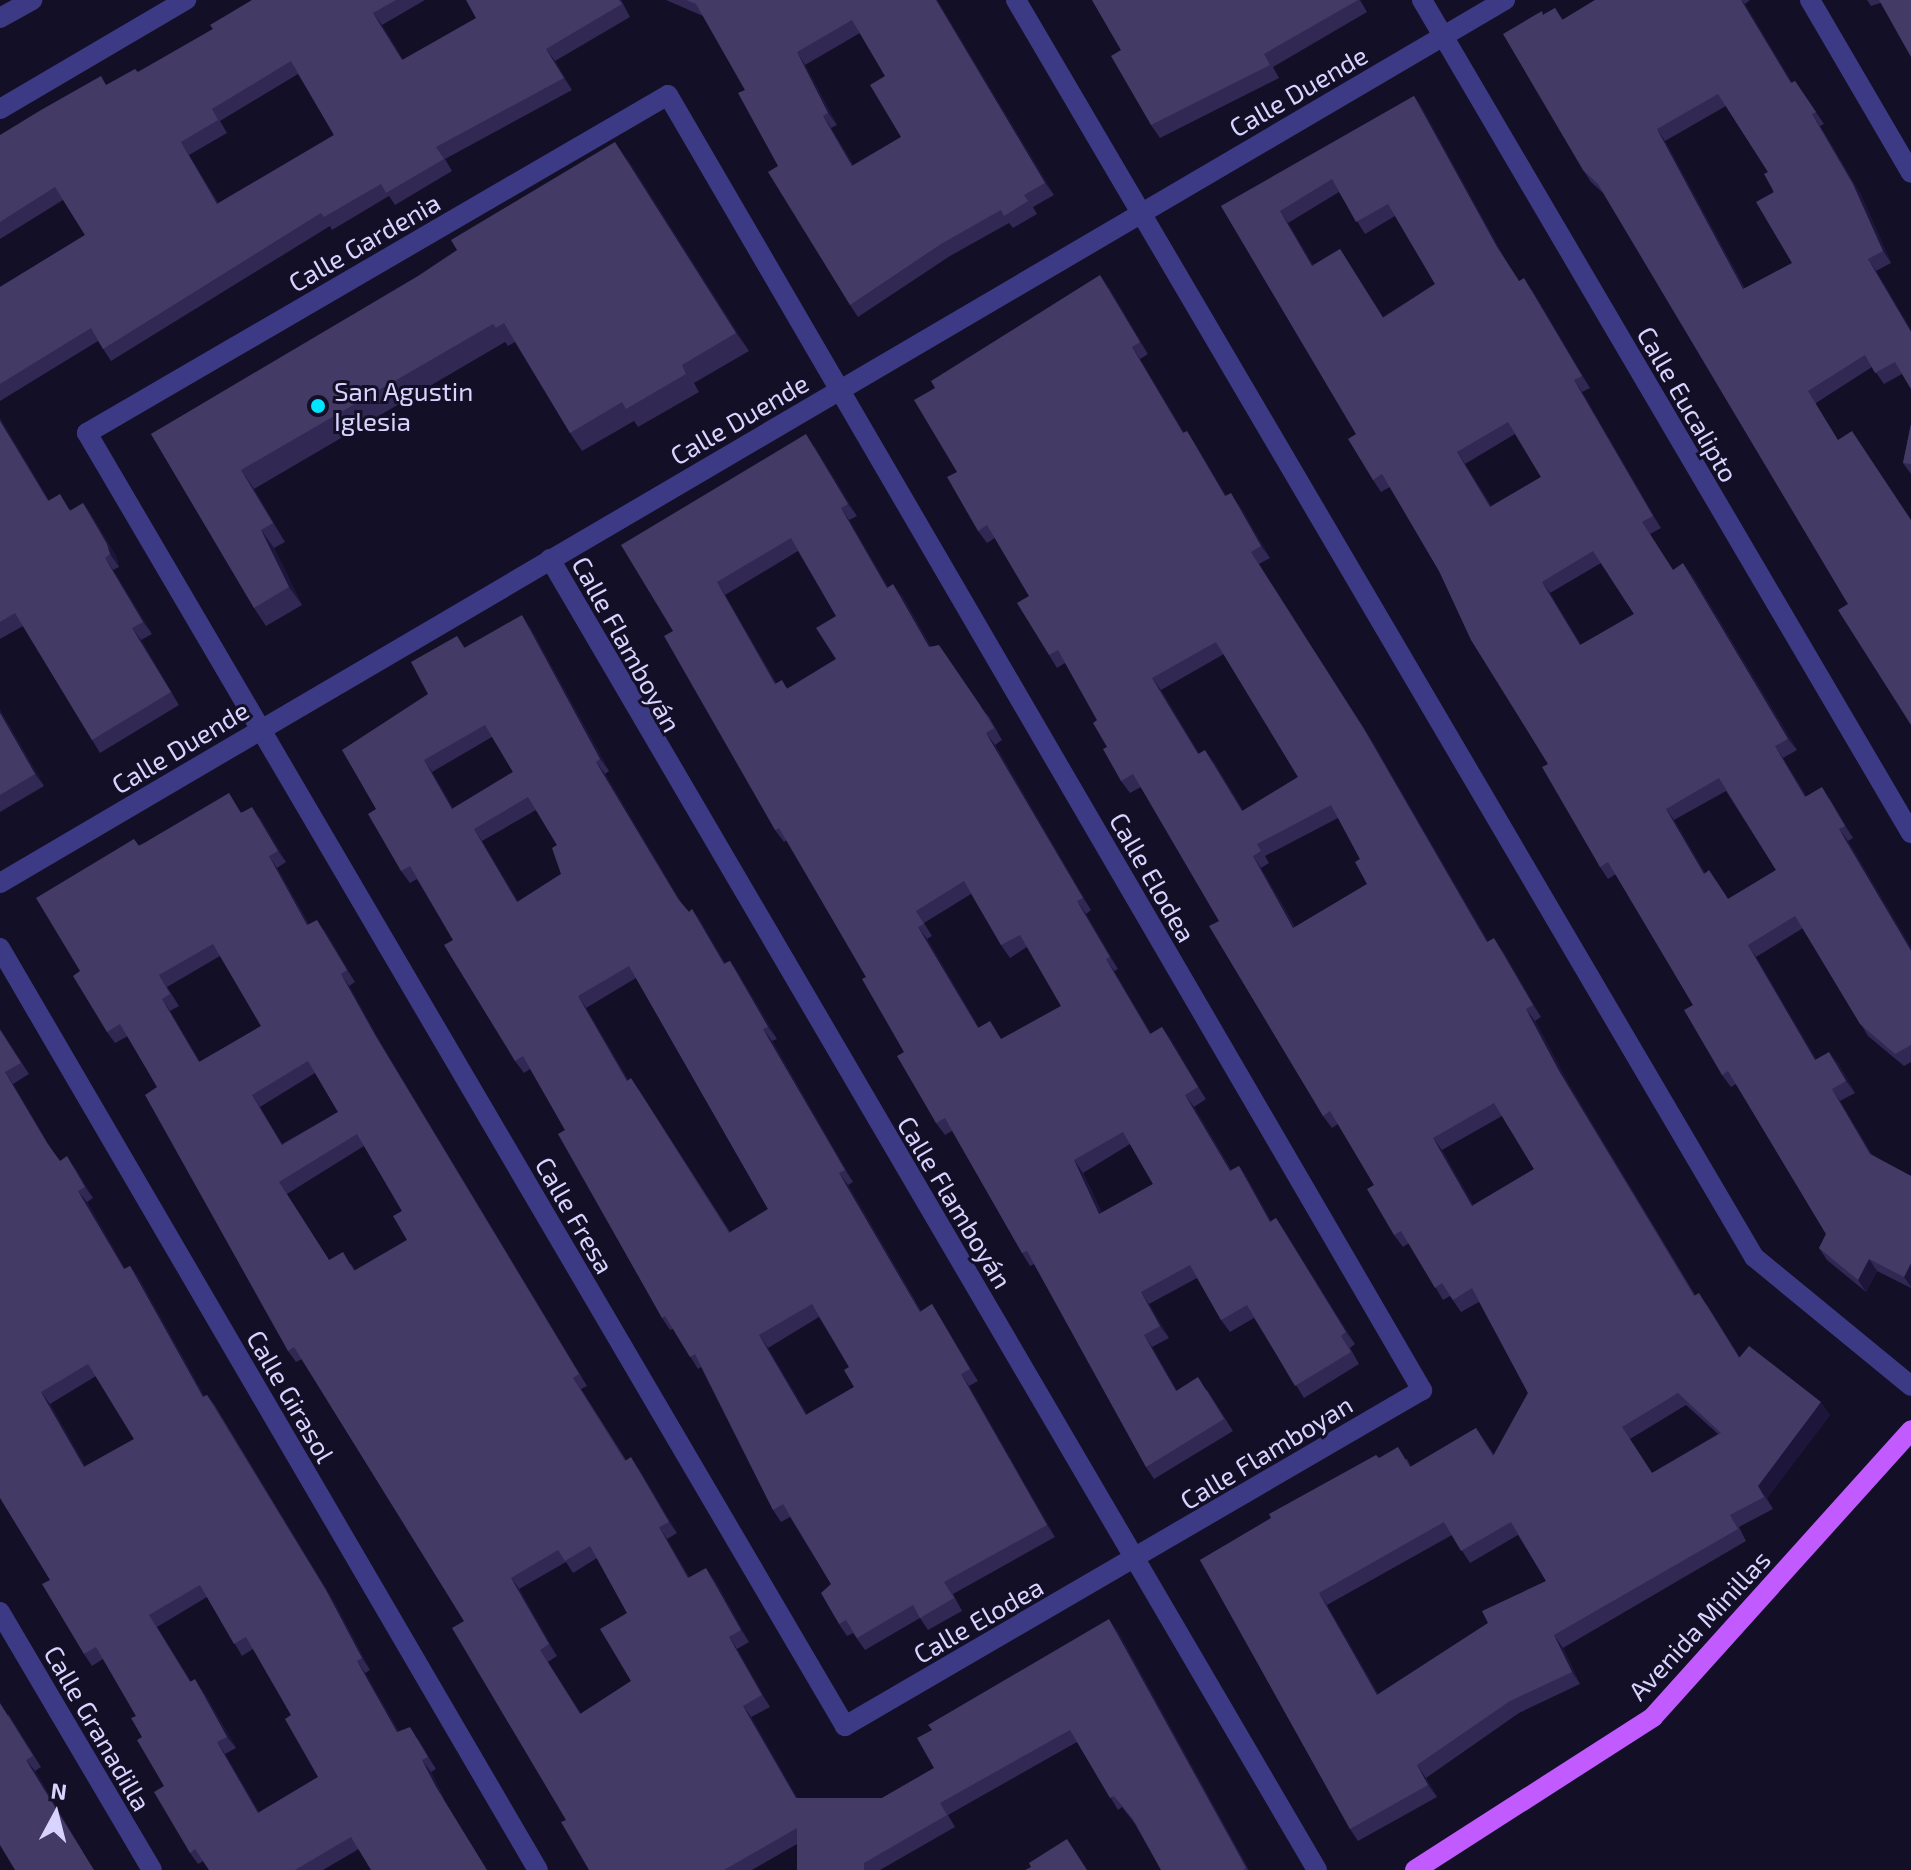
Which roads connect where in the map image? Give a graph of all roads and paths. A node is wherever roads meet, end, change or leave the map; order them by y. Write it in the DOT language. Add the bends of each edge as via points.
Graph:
graph roads {
  1 [pos="32,0"];
  2 [pos="186,0"];
  3 [pos="1016,0"];
  4 [pos="1422,0"];
  5 [pos="1505,0"];
  6 [pos="1810,0"];
  7 [pos="0,18"];
  8 [pos="1443,37"];
  9 [pos="0,109"];
  10 [pos="1911,173"];
  11 [pos="1141,213"];
  12 [pos="839,391"];
  13 [pos="550,559"];
  14 [pos="260,730"];
  15 [pos="1911,833"];
  16 [pos="0,883"];
  17 [pos="0,948"];
  18 [pos="1911,1386"];
  19 [pos="1422,1390"];
  20 [pos="1911,1430"];
  21 [pos="1137,1558"];
  22 [pos="0,1612"];
  23 [pos="845,1726"];
  24 [pos="152,1870"];
  25 [pos="538,1870"];
  26 [pos="1317,1870"];
  27 [pos="1415,1870"];
  1 -- 7 [label="street"];
  2 -- 9 [label="street"];
  3 -- 11 [label="street"];
  4 -- 8 [label="street, Calle Eucalipto"];
  5 -- 8 [label="street, Calle Duende"];
  6 -- 10 [label="street"];
  8 -- 11 [label="street, Calle Duende"];
  8 -- 15 [label="street, Calle Eucalipto"];
  11 -- 12 [label="street, Calle Duende"];
  11 -- 18 [label="street" via="1754,1257"];
  12 -- 13 [label="street, Calle Duende"];
  12 -- 14 [label="street, Calle Gardenia" via="668,95 87,433"];
  12 -- 19 [label="street, Calle Elodea"];
  13 -- 14 [label="street, Calle Duende"];
  13 -- 21 [label="street, Calle Flamboyán" via="629,703"];
  14 -- 16 [label="street, Calle Duende"];
  14 -- 23 [label="street, Calle Fresa"];
  17 -- 25 [label="street, Calle Girasol"];
  19 -- 21 [label="street, Calle Flamboyan"];
  20 -- 27 [label="main road, Avenida Minillas" via="1653,1717"];
  21 -- 23 [label="street, Calle Elodea"];
  21 -- 26 [label="street, Calle Flamboyán"];
  22 -- 24 [label="street, Calle Granadilla"];
}
